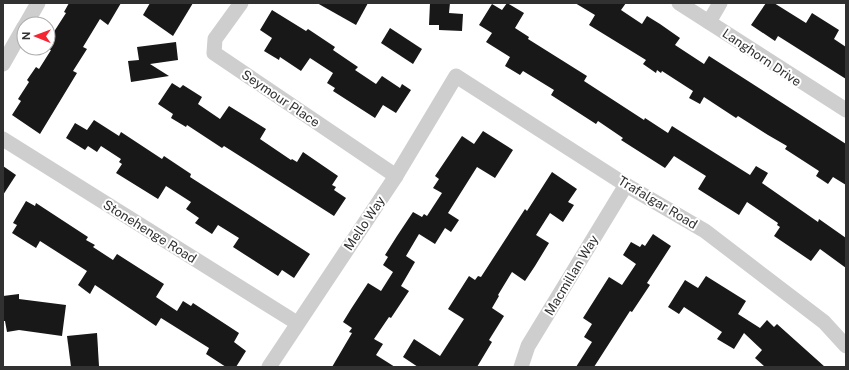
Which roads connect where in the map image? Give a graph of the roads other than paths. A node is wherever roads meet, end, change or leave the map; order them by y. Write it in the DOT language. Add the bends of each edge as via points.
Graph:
graph roads {
  1 [pos="38,3"];
  2 [pos="241,3"];
  3 [pos="679,3"];
  4 [pos="720,3"];
  5 [pos="31,16"];
  6 [pos="709,22"];
  7 [pos="9,39"];
  8 [pos="3,64"];
  9 [pos="456,76"];
  10 [pos="846,110"];
  11 [pos="3,138"];
  12 [pos="396,176"];
  13 [pos="626,185"];
  14 [pos="296,323"];
  15 [pos="846,346"];
  16 [pos="269,367"];
  17 [pos="521,367"];
  1 -- 5 [label="street"];
  2 -- 12 [label="street, Seymour Place" via="215,39 214,53"];
  3 -- 6 [label="street, Langhorn Drive"];
  4 -- 6 [label="street"];
  6 -- 10 [label="street, Langhorn Drive"];
  7 -- 8 [label="street"];
  9 -- 12 [label="street, Mello Way"];
  9 -- 13 [label="street, Trafalgar Road"];
  11 -- 14 [label="street, Stonehenge Road"];
  12 -- 14 [label="street, Mello Way"];
  13 -- 15 [label="street, Trafalgar Road" via="705,231 824,322"];
  13 -- 17 [label="street, Macmillan Way" via="528,346"];
  14 -- 16 [label="street, Mello Way"];
}
